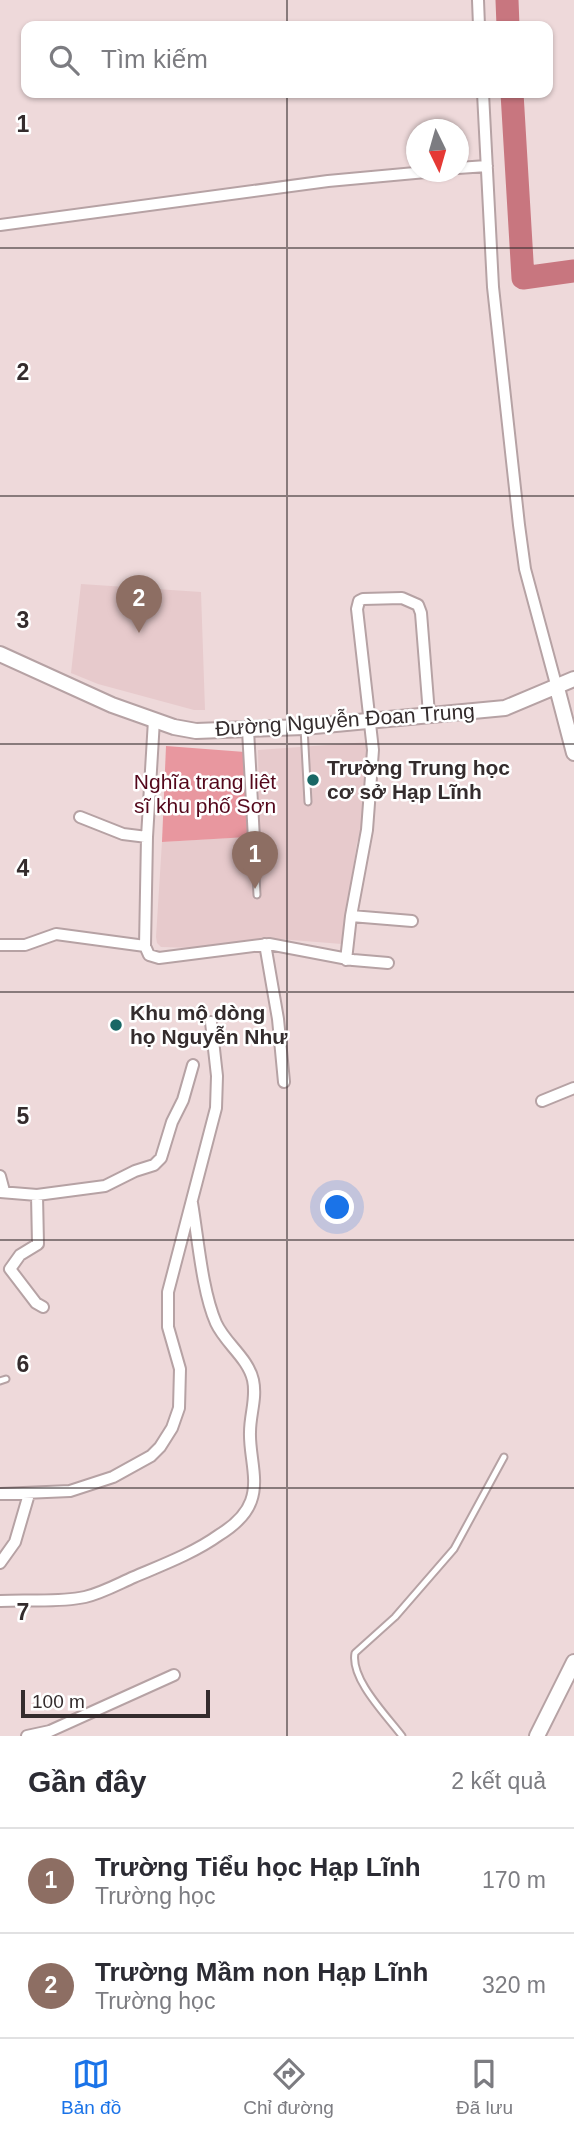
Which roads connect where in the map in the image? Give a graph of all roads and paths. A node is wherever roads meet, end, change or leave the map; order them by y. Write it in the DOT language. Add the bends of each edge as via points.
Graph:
graph roads {
  1 [pos="478,0"];
  2 [pos="479,21"];
  3 [pos="483,98"];
  4 [pos="487,166"];
  5 [pos="469,168"];
  6 [pos="406,174"];
  7 [pos="0,225"];
  8 [pos="0,654"];
  9 [pos="574,679"];
  10 [pos="557,688"];
  11 [pos="429,714"];
  12 [pos="154,720"];
  13 [pos="370,722"];
  14 [pos="304,727"];
  15 [pos="248,730"];
  16 [pos="574,752"];
  17 [pos="308,802"];
  18 [pos="80,817"];
  19 [pos="147,837"];
  20 [pos="254,839"];
  21 [pos="257,895"];
  22 [pos="351,916"];
  23 [pos="412,921"];
  24 [pos="265,944"];
  25 [pos="0,946"];
  26 [pos="145,946"];
  27 [pos="346,960"];
  28 [pos="388,963"];
  29 [pos="211,1022"];
  30 [pos="193,1065"];
  31 [pos="284,1082"];
  32 [pos="574,1088"];
  33 [pos="542,1101"];
  34 [pos="0,1176"];
  35 [pos="2,1191"];
  36 [pos="37,1195"];
  37 [pos="192,1200"];
  38 [pos="5,1271"];
  39 [pos="43,1307"];
  40 [pos="504,1457"];
  41 [pos="0,1494"];
  42 [pos="29,1494"];
  43 [pos="0,1563"];
  44 [pos="0,1601"];
  45 [pos="574,1662"];
  46 [pos="174,1675"];
  47 [pos="27,1736"];
  48 [pos="402,1736"];
  49 [pos="537,1736"];
  1 -- 2 [label="street"];
  3 -- 4 [label="street"];
  4 -- 5 [label="street"];
  4 -- 10 [label="street" via="492,287 519,526 528,581"];
  6 -- 7 [label="street"];
  8 -- 12 [label="street, Đường Nguyễn Đoan Trung" via="82,693"];
  9 -- 10 [label="street, Đường Nguyễn Đoan Trung"];
  10 -- 11 [label="street, Đường Nguyễn Đoan Trung" via="505,708"];
  10 -- 16 [label="street"];
  11 -- 13 [label="street, Đường Nguyễn Đoan Trung"];
  11 -- 13 [label="street" via="418,605 402,597 363,599 357,609"];
  12 -- 15 [label="street, Đường Nguyễn Đoan Trung" via="196,731"];
  12 -- 19 [label="street"];
  13 -- 14 [label="street, Đường Nguyễn Đoan Trung"];
  13 -- 22 [label="street" via="373,750 367,830"];
  14 -- 15 [label="street, Đường Nguyễn Đoan Trung"];
  14 -- 17 [label="lane"];
  15 -- 20 [label="street"];
  18 -- 19 [label="street" via="123,834"];
  19 -- 26 [label="street"];
  20 -- 21 [label="lane"];
  22 -- 23 [label="street"];
  22 -- 27 [label="street"];
  24 -- 26 [label="street" via="159,958 149,955"];
  24 -- 27 [label="street"];
  24 -- 31 [label="street"];
  25 -- 26 [label="street" via="25,945 56,934"];
  27 -- 28 [label="street"];
  29 -- 37 [label="street" via="216,1108"];
  30 -- 36 [label="street" via="161,1158 154,1165 105,1186"];
  32 -- 33 [label="street"];
  34 -- 35 [label="street"];
  35 -- 36 [label="street"];
  36 -- 38 [label="street" via="38,1244"];
  37 -- 42 [label="street" via="167,1292 167,1327 180,1369 180,1394 167,1437 151,1456 124,1473 79,1489"];
  37 -- 44 [label="street" via="215,1321 252,1376 252,1500 219,1536 103,1591 71,1599"];
  38 -- 39 [label="street"];
  40 -- 48 [label="lane" via="454,1549 395,1617 355,1653 362,1682"];
  41 -- 42 [label="street"];
  42 -- 43 [label="street" via="15,1542"];
  45 -- 49 [label="street"];
  46 -- 47 [label="street" via="50,1731"];
}
